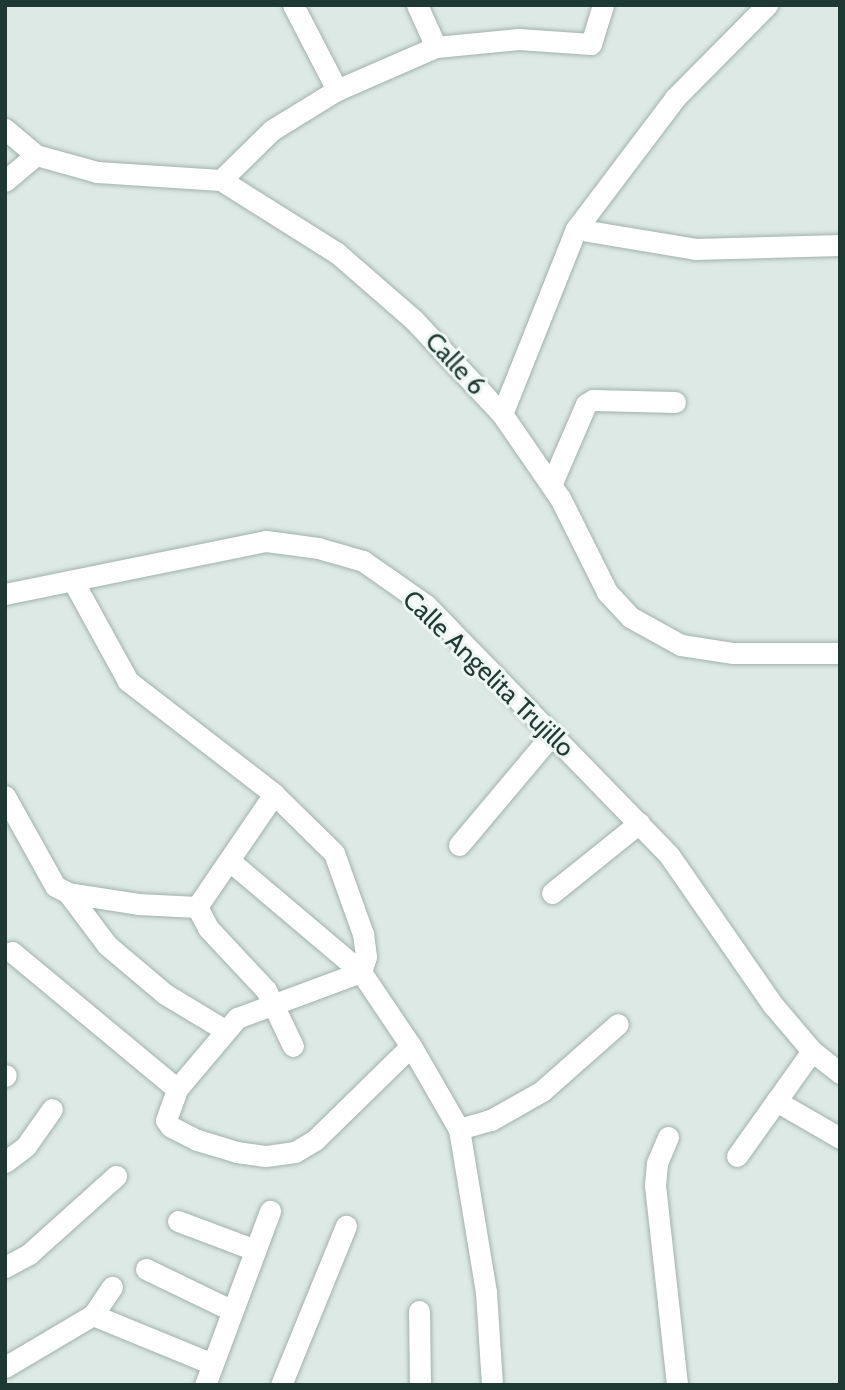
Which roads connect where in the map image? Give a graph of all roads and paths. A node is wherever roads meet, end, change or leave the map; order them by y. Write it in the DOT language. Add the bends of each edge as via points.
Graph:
graph roads {
  1 [pos="293,5"];
  2 [pos="417,5"];
  3 [pos="603,5"];
  4 [pos="767,5"];
  5 [pos="436,47"];
  6 [pos="337,90"];
  7 [pos="5,129"];
  8 [pos="36,155"];
  9 [pos="220,180"];
  10 [pos="5,181"];
  11 [pos="576,229"];
  12 [pos="840,245"];
  13 [pos="675,402"];
  14 [pos="502,414"];
  15 [pos="551,485"];
  16 [pos="73,581"];
  17 [pos="5,594"];
  18 [pos="840,653"];
  19 [pos="552,734"];
  20 [pos="274,793"];
  21 [pos="5,796"];
  22 [pos="639,823"];
  23 [pos="459,845"];
  24 [pos="231,862"];
  25 [pos="68,893"];
  26 [pos="552,893"];
  27 [pos="197,907"];
  28 [pos="12,952"];
  29 [pos="362,972"];
  30 [pos="272,1002"];
  31 [pos="618,1024"];
  32 [pos="223,1030"];
  33 [pos="293,1046"];
  34 [pos="411,1046"];
  35 [pos="812,1051"];
  36 [pos="840,1073"];
  37 [pos="177,1089"];
  38 [pos="776,1101"];
  39 [pos="52,1109"];
  40 [pos="459,1129"];
  41 [pos="668,1137"];
  42 [pos="840,1138"];
  43 [pos="737,1156"];
  44 [pos="5,1162"];
  45 [pos="116,1176"];
  46 [pos="270,1211"];
  47 [pos="178,1221"];
  48 [pos="346,1226"];
  49 [pos="255,1250"];
  50 [pos="5,1267"];
  51 [pos="146,1269"];
  52 [pos="112,1287"];
  53 [pos="231,1310"];
  54 [pos="419,1311"];
  55 [pos="93,1315"];
  56 [pos="210,1363"];
  57 [pos="5,1367"];
  58 [pos="205,1385"];
  59 [pos="281,1385"];
  60 [pos="420,1385"];
  61 [pos="492,1385"];
  62 [pos="677,1385"];
  1 -- 6 [label="street"];
  2 -- 5 [label="street"];
  3 -- 5 [label="street" via="590,44 519,39"];
  4 -- 11 [label="street" via="675,97"];
  5 -- 6 [label="street"];
  6 -- 9 [label="street" via="272,130"];
  7 -- 8 [label="street, Calle 6"];
  8 -- 9 [label="street, Calle 6" via="97,172"];
  8 -- 10 [label="street"];
  9 -- 14 [label="street, Calle 6" via="337,253 414,320"];
  11 -- 12 [label="street" via="695,249"];
  11 -- 14 [label="street"];
  13 -- 15 [label="street" via="593,400 586,404"];
  14 -- 15 [label="street, Calle 6"];
  15 -- 18 [label="street, Calle 6" via="607,592 631,617 681,645 733,653"];
  16 -- 17 [label="street, Calle Angelita Trujillo"];
  16 -- 19 [label="street, Calle Angelita Trujillo" via="266,541 318,548 363,561 426,605"];
  16 -- 20 [label="street" via="128,681"];
  19 -- 22 [label="street, Calle Angelita Trujillo"];
  19 -- 23 [label="street"];
  20 -- 24 [label="street"];
  20 -- 29 [label="street" via="334,853 363,934 366,957"];
  21 -- 25 [label="street" via="55,886"];
  22 -- 26 [label="street"];
  22 -- 35 [label="street, Calle Angelita Trujillo" via="669,855 773,1004"];
  24 -- 27 [label="street"];
  24 -- 29 [label="street"];
  25 -- 27 [label="street"];
  25 -- 32 [label="street" via="107,945 165,994"];
  27 -- 30 [label="street" via="208,929"];
  28 -- 37 [label="street"];
  29 -- 30 [label="street"];
  29 -- 34 [label="street"];
  30 -- 32 [label="street"];
  30 -- 33 [label="street"];
  31 -- 40 [label="street" via="542,1091 491,1120"];
  32 -- 37 [label="street"];
  34 -- 37 [label="street" via="315,1140 295,1152 265,1156 237,1152 170,1126 166,1112"];
  34 -- 40 [label="street"];
  35 -- 36 [label="street, Calle Angelita Trujillo"];
  35 -- 38 [label="street"];
  38 -- 42 [label="street"];
  38 -- 43 [label="street"];
  39 -- 44 [label="street" via="26,1146"];
  40 -- 61 [label="street" via="486,1293"];
  41 -- 62 [label="street" via="655,1185"];
  45 -- 50 [label="street" via="29,1254"];
  46 -- 49 [label="street"];
  47 -- 49 [label="street"];
  48 -- 59 [label="street"];
  49 -- 53 [label="street"];
  51 -- 53 [label="street"];
  52 -- 55 [label="street"];
  53 -- 56 [label="street"];
  54 -- 60 [label="street"];
  55 -- 56 [label="street"];
  55 -- 57 [label="street"];
  56 -- 58 [label="street"];
}
